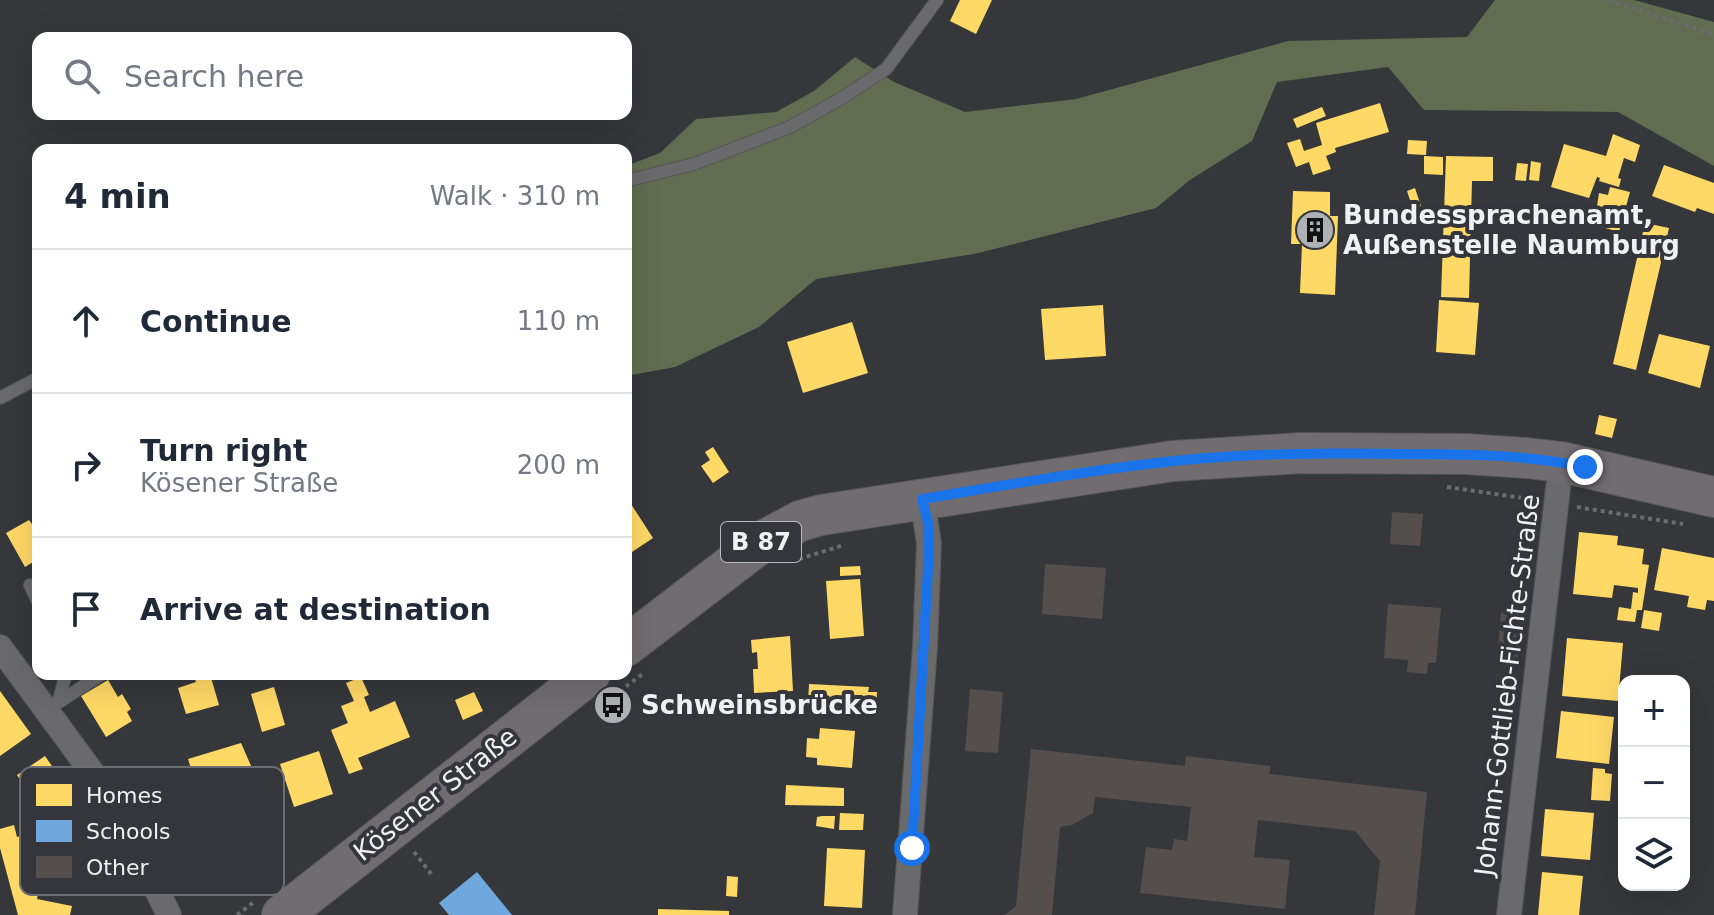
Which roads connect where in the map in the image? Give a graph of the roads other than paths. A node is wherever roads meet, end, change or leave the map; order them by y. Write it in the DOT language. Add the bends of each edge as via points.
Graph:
graph roads {
  1 [pos="937,0"];
  2 [pos="632,180"];
  3 [pos="32,381"];
  4 [pos="0,398"];
  5 [pos="1561,462"];
  6 [pos="1714,497"];
  7 [pos="922,499"];
  8 [pos="30,585"];
  9 [pos="32,589"];
  10 [pos="0,647"];
  11 [pos="632,651"];
  12 [pos="63,680"];
  13 [pos="93,680"];
  14 [pos="600,687"];
  15 [pos="52,707"];
  16 [pos="90,767"];
  17 [pos="159,895"];
  18 [pos="169,915"];
  19 [pos="282,915"];
  20 [pos="905,915"];
  21 [pos="1509,915"];
  1 -- 2 [label="lane" via="886,69 842,98 790,127 694,164"];
  3 -- 4 [label="lane"];
  5 -- 6 [label="main road, B 87"];
  5 -- 7 [label="main road, B 87" via="1466,454 1227,456"];
  5 -- 21 [label="street, Johann-Gottlieb-Fichte-Straße"];
  7 -- 11 [label="main road, B 87" via="821,515 781,530"];
  7 -- 20 [label="street" via="929,543 925,647"];
  8 -- 9 [label="lane"];
  10 -- 15 [label="street"];
  12 -- 15 [label="lane"];
  13 -- 15 [label="lane"];
  14 -- 19 [label="main road, Kösener Straße"];
  15 -- 16 [label="street"];
  17 -- 18 [label="street"];
}
